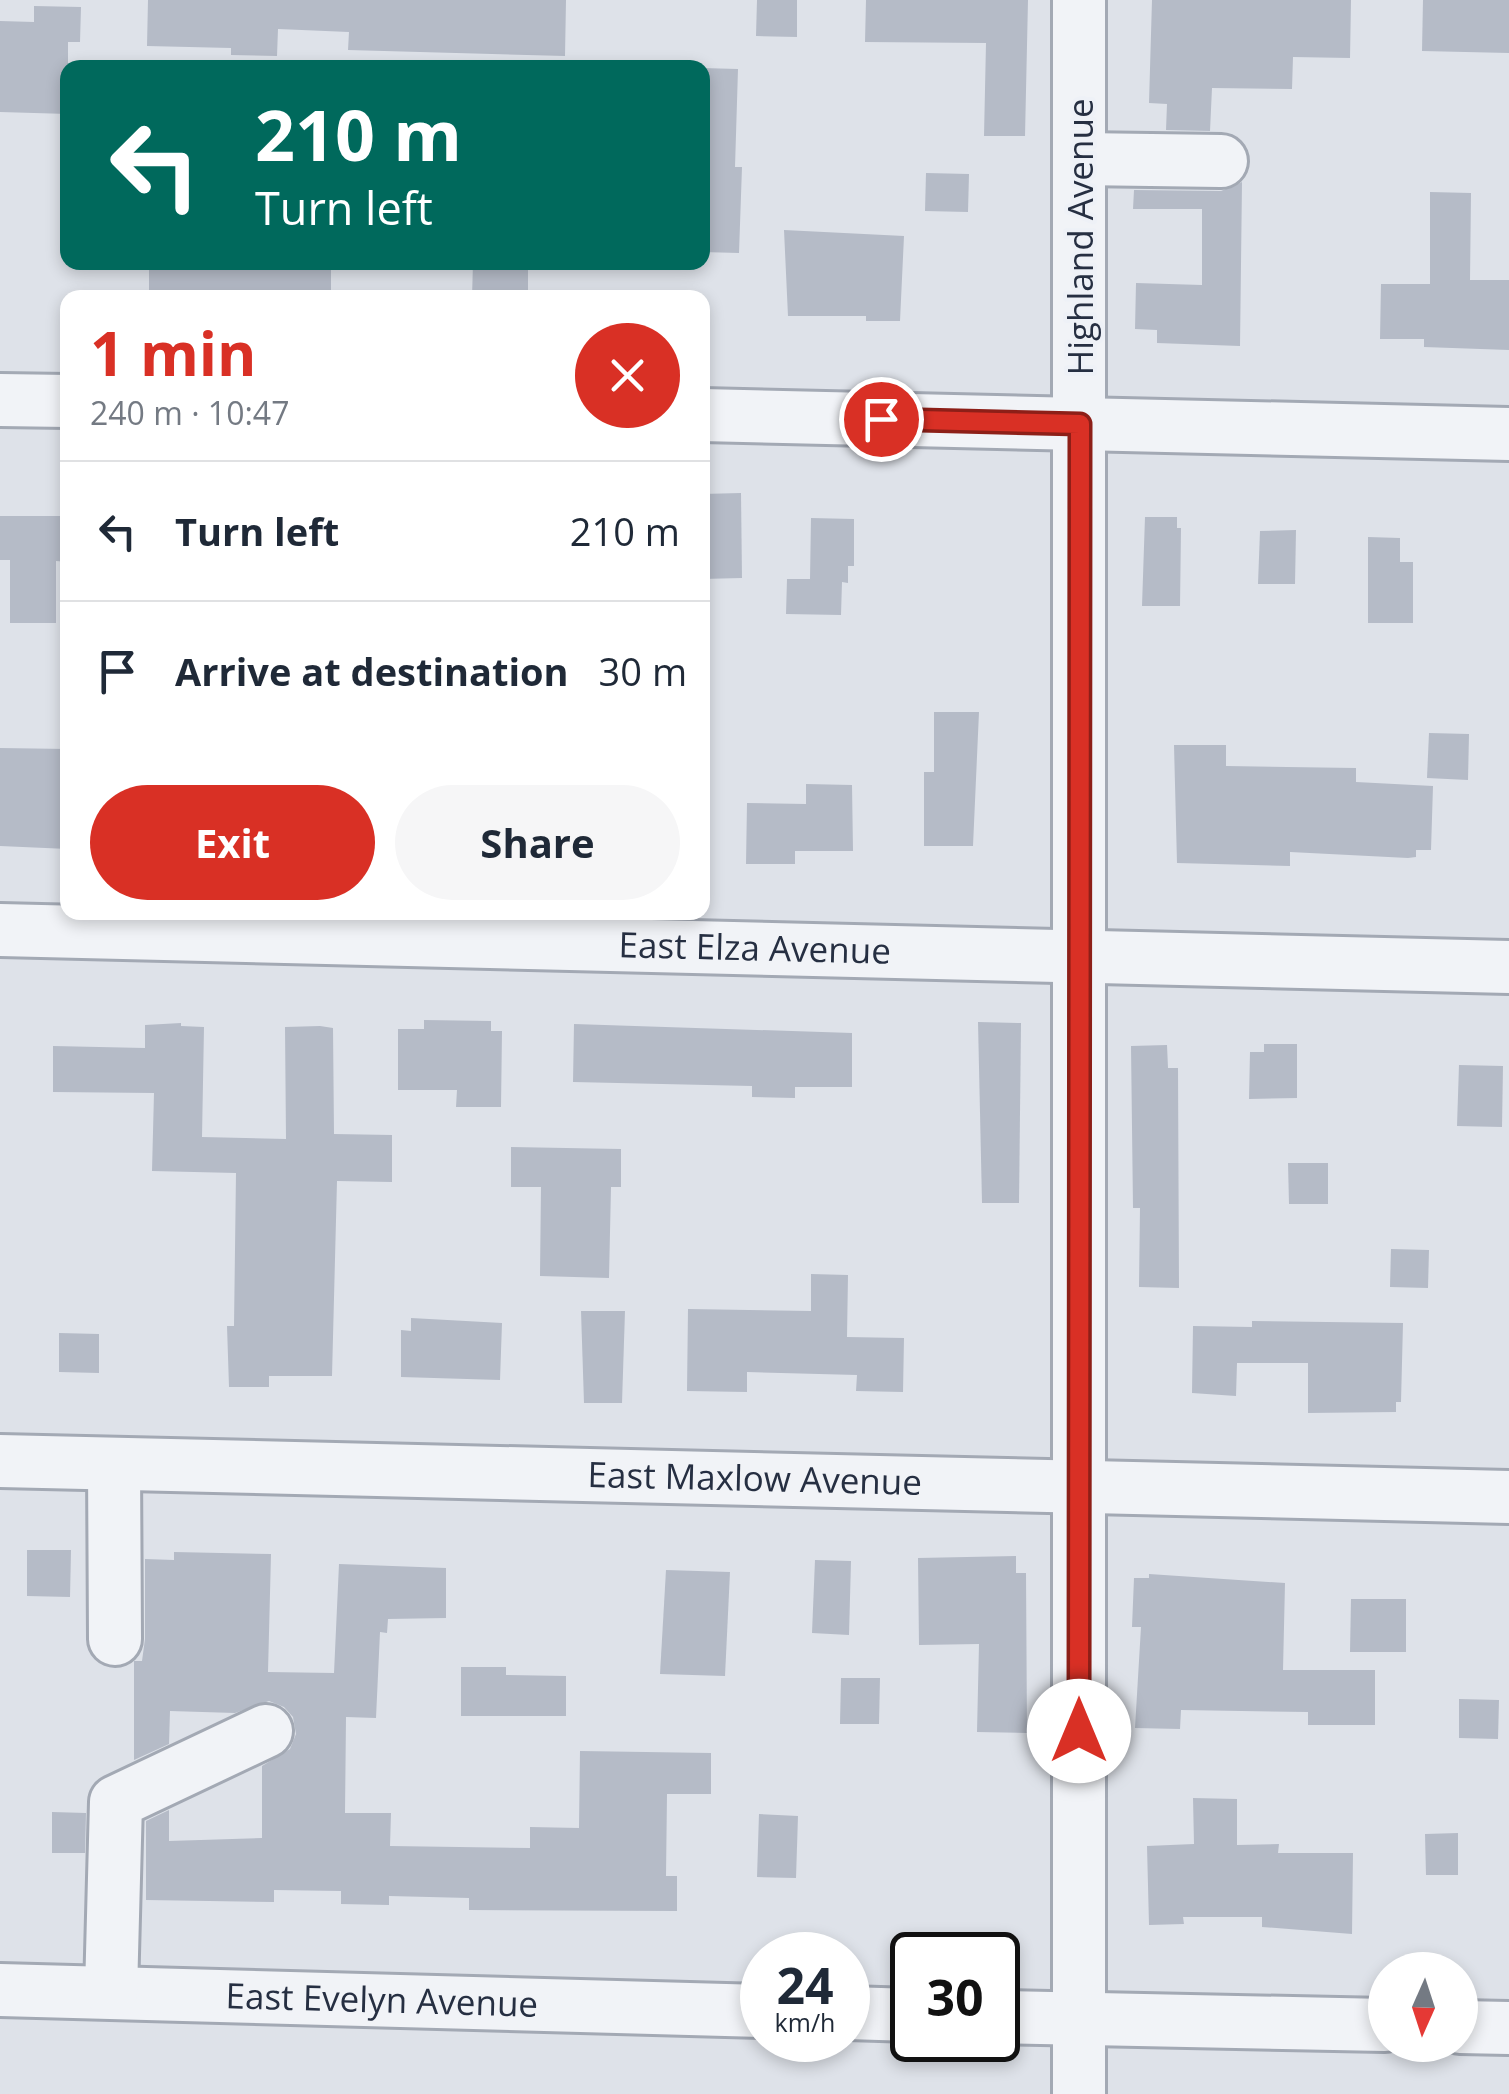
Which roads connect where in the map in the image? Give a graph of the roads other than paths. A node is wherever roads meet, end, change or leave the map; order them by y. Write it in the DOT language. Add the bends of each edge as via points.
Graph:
graph roads {
  1 [pos="1080,0"];
  2 [pos="1081,159"];
  3 [pos="1221,162"];
  4 [pos="0,400"];
  5 [pos="60,401"];
  6 [pos="710,415"];
  7 [pos="1080,424"];
  8 [pos="1509,434"];
  9 [pos="0,930"];
  10 [pos="1078,956"];
  11 [pos="1509,967"];
  12 [pos="0,1462"];
  13 [pos="114,1464"];
  14 [pos="1078,1488"];
  15 [pos="1509,1497"];
  16 [pos="115,1639"];
  17 [pos="266,1731"];
  18 [pos="0,1990"];
  19 [pos="111,1992"];
  20 [pos="740,2009"];
  21 [pos="1020,2018"];
  22 [pos="1079,2019"];
  23 [pos="1368,2025"];
  24 [pos="1478,2027"];
  25 [pos="1509,2028"];
  26 [pos="1079,2094"];
  1 -- 2 [label="street, Highland Avenue"];
  2 -- 3 [label="street"];
  2 -- 7 [label="street, Highland Avenue"];
  4 -- 5 [label="street"];
  6 -- 7 [label="street"];
  7 -- 8 [label="street"];
  7 -- 10 [label="street, Highland Avenue"];
  9 -- 10 [label="street, East Elza Avenue"];
  10 -- 11 [label="street, East Elza Avenue"];
  10 -- 14 [label="street, Highland Avenue"];
  12 -- 13 [label="street, East Maxlow Avenue"];
  13 -- 14 [label="street, East Maxlow Avenue"];
  13 -- 16 [label="street"];
  14 -- 15 [label="street, East Maxlow Avenue"];
  14 -- 22 [label="street, Highland Avenue"];
  17 -- 19 [label="street" via="116,1802"];
  18 -- 19 [label="street, East Evelyn Avenue"];
  19 -- 20 [label="street, East Evelyn Avenue"];
  21 -- 22 [label="street"];
  22 -- 23 [label="street"];
  22 -- 26 [label="street, Highland Avenue"];
  24 -- 25 [label="street"];
}
